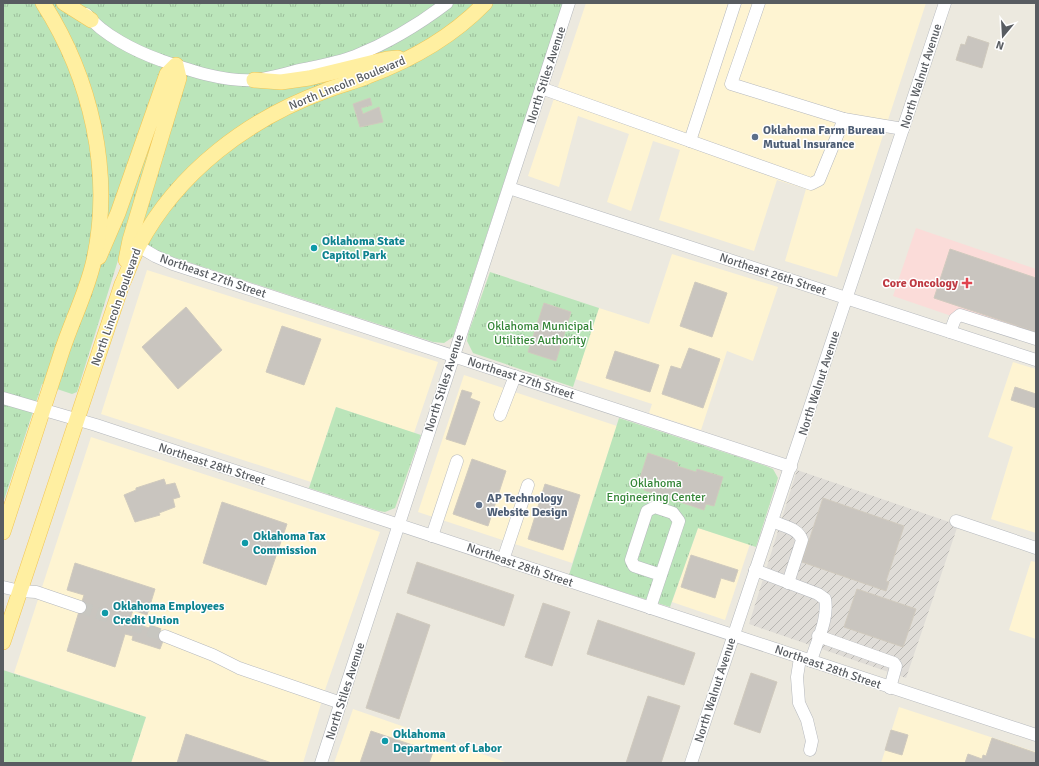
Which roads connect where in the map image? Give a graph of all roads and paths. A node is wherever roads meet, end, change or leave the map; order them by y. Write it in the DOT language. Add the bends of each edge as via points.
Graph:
graph roads {
  1 [pos="43,3"];
  2 [pos="64,3"];
  3 [pos="78,3"];
  4 [pos="447,3"];
  5 [pos="485,3"];
  6 [pos="570,3"];
  7 [pos="735,3"];
  8 [pos="759,3"];
  9 [pos="945,3"];
  10 [pos="91,20"];
  11 [pos="414,56"];
  12 [pos="176,66"];
  13 [pos="710,77"];
  14 [pos="254,80"];
  15 [pos="731,84"];
  16 [pos="541,88"];
  17 [pos="844,119"];
  18 [pos="903,129"];
  19 [pos="690,141"];
  20 [pos="509,188"];
  21 [pos="138,246"];
  22 [pos="122,284"];
  23 [pos="87,286"];
  24 [pos="847,298"];
  25 [pos="950,332"];
  26 [pos="1036,339"];
  27 [pos="453,356"];
  28 [pos="1036,360"];
  29 [pos="515,376"];
  30 [pos="3,398"];
  31 [pos="43,410"];
  32 [pos="500,415"];
  33 [pos="76,420"];
  34 [pos="457,461"];
  35 [pos="791,467"];
  36 [pos="528,485"];
  37 [pos="772,521"];
  38 [pos="956,522"];
  39 [pos="398,524"];
  40 [pos="3,532"];
  41 [pos="432,536"];
  42 [pos="1036,548"];
  43 [pos="503,560"];
  44 [pos="755,570"];
  45 [pos="661,575"];
  46 [pos="788,583"];
  47 [pos="3,587"];
  48 [pos="20,592"];
  49 [pos="80,607"];
  50 [pos="650,608"];
  51 [pos="733,635"];
  52 [pos="165,636"];
  53 [pos="818,636"];
  54 [pos="3,642"];
  55 [pos="805,659"];
  56 [pos="890,688"];
  57 [pos="341,703"];
  58 [pos="1036,735"];
  59 [pos="810,750"];
  60 [pos="320,763"];
  61 [pos="691,763"];
  1 -- 23 [label="main road" via="69,48 78,71 87,99 98,154 99,225"];
  2 -- 10 [label="main road"];
  3 -- 10 [label="street"];
  4 -- 14 [label="street" via="404,33 355,56"];
  5 -- 11 [label="main road, North Lincoln Boulevard" via="443,38"];
  6 -- 16 [label="street, North Stiles Avenue"];
  7 -- 13 [label="street"];
  8 -- 15 [label="street"];
  9 -- 18 [label="street, North Walnut Avenue"];
  10 -- 12 [label="street" via="130,47"];
  11 -- 14 [label="main road" via="386,59 309,78 281,82"];
  11 -- 21 [label="main road, North Lincoln Boulevard" via="284,108 237,136 169,199"];
  12 -- 14 [label="street" via="226,78"];
  12 -- 22 [label="main road" via="179,78 130,240"];
  12 -- 23 [label="main road" via="167,74 118,213"];
  13 -- 15 [label="street"];
  13 -- 19 [label="street"];
  15 -- 17 [label="street"];
  16 -- 19 [label="street"];
  16 -- 20 [label="street, North Stiles Avenue"];
  17 -- 18 [label="street"];
  17 -- 19 [label="street" via="819,180 810,184"];
  18 -- 24 [label="street, North Walnut Avenue"];
  20 -- 24 [label="street, Northeast 26th Street"];
  20 -- 27 [label="street, North Stiles Avenue"];
  21 -- 22 [label="main road, North Lincoln Boulevard"];
  21 -- 27 [label="street, Northeast 27th Street" via="173,264"];
  22 -- 33 [label="main road, North Lincoln Boulevard"];
  23 -- 31 [label="main road" via="66,338"];
  24 -- 25 [label="street, Northeast 26th Street"];
  24 -- 35 [label="street, North Walnut Avenue"];
  25 -- 26 [label="street" via="955,319 960,315"];
  25 -- 28 [label="street, Northeast 26th Street"];
  27 -- 29 [label="street, Northeast 27th Street"];
  27 -- 39 [label="street, North Stiles Avenue"];
  29 -- 32 [label="street"];
  29 -- 35 [label="street, Northeast 27th Street"];
  30 -- 31 [label="street, Northeast 28th Street"];
  31 -- 33 [label="street, Northeast 28th Street"];
  31 -- 40 [label="main road"];
  33 -- 39 [label="street, Northeast 28th Street"];
  33 -- 48 [label="main road, North Lincoln Boulevard"];
  34 -- 41 [label="street"];
  35 -- 37 [label="street, North Walnut Avenue"];
  36 -- 43 [label="street"];
  37 -- 44 [label="street, North Walnut Avenue"];
  37 -- 46 [label="street" via="800,533 802,540"];
  38 -- 42 [label="street"];
  39 -- 41 [label="street, Northeast 28th Street"];
  39 -- 57 [label="street, North Stiles Avenue"];
  41 -- 43 [label="street, Northeast 28th Street"];
  43 -- 50 [label="street, Northeast 28th Street"];
  44 -- 46 [label="street"];
  44 -- 51 [label="street, North Walnut Avenue"];
  45 -- 45 [label="street" via="679,521 672,513 655,507 647,511 631,560 634,566"];
  45 -- 50 [label="street"];
  46 -- 53 [label="street" via="825,599 826,610"];
  47 -- 48 [label="street"];
  48 -- 49 [label="street" via="36,592"];
  48 -- 54 [label="main road, North Lincoln Boulevard"];
  50 -- 51 [label="street, Northeast 28th Street"];
  51 -- 55 [label="street, Northeast 28th Street"];
  51 -- 61 [label="street, North Walnut Avenue"];
  52 -- 57 [label="street" via="239,668"];
  53 -- 55 [label="street"];
  53 -- 56 [label="street" via="894,663 896,666"];
  55 -- 56 [label="street, Northeast 28th Street"];
  55 -- 59 [label="street" via="797,677 799,703 807,720 812,741"];
  56 -- 58 [label="street, Northeast 28th Street"];
  57 -- 60 [label="street, North Stiles Avenue"];
}
